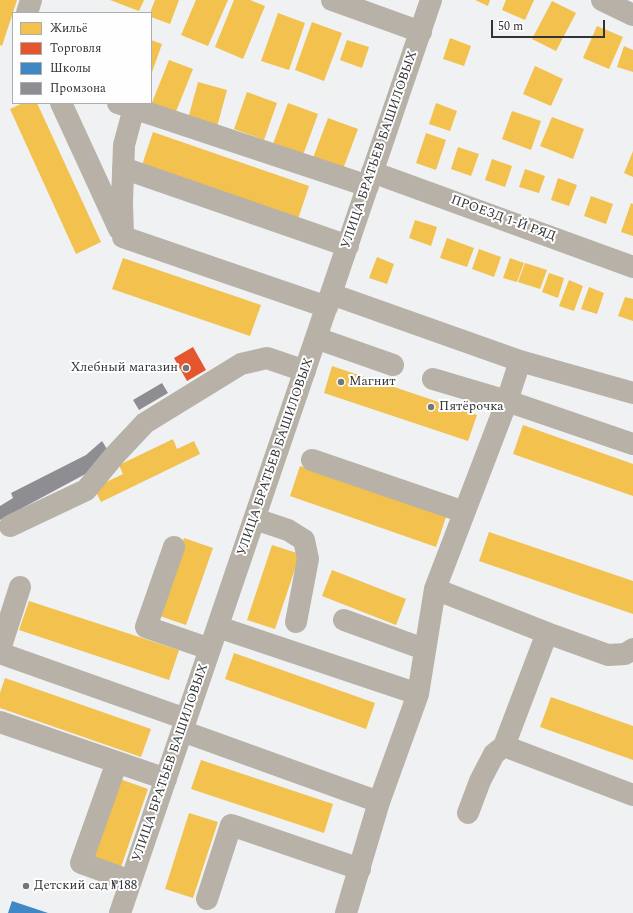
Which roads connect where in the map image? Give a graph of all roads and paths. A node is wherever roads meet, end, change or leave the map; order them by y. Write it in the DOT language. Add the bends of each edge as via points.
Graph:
graph roads {
  1 [pos="31,0"];
  2 [pos="332,0"];
  3 [pos="432,0"];
  4 [pos="602,0"];
  5 [pos="27,12"];
  6 [pos="633,14"];
  7 [pos="421,32"];
  8 [pos="61,104"];
  9 [pos="126,106"];
  10 [pos="123,168"];
  11 [pos="370,179"];
  12 [pos="123,237"];
  13 [pos="348,246"];
  14 [pos="633,267"];
  15 [pos="329,301"];
  16 [pos="316,338"];
  17 [pos="520,361"];
  18 [pos="393,365"];
  19 [pos="305,371"];
  20 [pos="433,379"];
  21 [pos="633,393"];
  22 [pos="507,401"];
  23 [pos="633,444"];
  24 [pos="312,460"];
  25 [pos="464,512"];
  26 [pos="255,519"];
  27 [pos="10,526"];
  28 [pos="174,547"];
  29 [pos="20,587"];
  30 [pos="435,589"];
  31 [pos="344,620"];
  32 [pos="296,622"];
  33 [pos="218,627"];
  34 [pos="547,634"];
  35 [pos="0,649"];
  36 [pos="210,649"];
  37 [pos="424,649"];
  38 [pos="633,649"];
  39 [pos="0,653"];
  40 [pos="418,694"];
  41 [pos="0,722"];
  42 [pos="184,725"];
  43 [pos="504,746"];
  44 [pos="117,762"];
  45 [pos="166,778"];
  46 [pos="633,795"];
  47 [pos="379,802"];
  48 [pos="468,813"];
  49 [pos="360,869"];
  50 [pos="131,881"];
  51 [pos="207,899"];
  52 [pos="120,913"];
  53 [pos="346,913"];
  1 -- 5 [label="street"];
  2 -- 7 [label="street"];
  3 -- 7 [label="street, УЛИЦА БРАТЬЕВ БАШИЛОВЫХ"];
  4 -- 6 [label="street"];
  7 -- 11 [label="street, УЛИЦА БРАТЬЕВ БАШИЛОВЫХ"];
  8 -- 12 [label="street"];
  9 -- 10 [label="street"];
  9 -- 11 [label="street, ПРОЕЗД 1-Й РЯД"];
  10 -- 12 [label="street"];
  10 -- 13 [label="street"];
  11 -- 13 [label="street, УЛИЦА БРАТЬЕВ БАШИЛОВЫХ"];
  11 -- 14 [label="street, ПРОЕЗД 1-Й РЯД"];
  12 -- 15 [label="street"];
  13 -- 15 [label="street, УЛИЦА БРАТЬЕВ БАШИЛОВЫХ"];
  15 -- 16 [label="street, УЛИЦА БРАТЬЕВ БАШИЛОВЫХ"];
  15 -- 17 [label="street"];
  16 -- 18 [label="street"];
  16 -- 19 [label="street, УЛИЦА БРАТЬЕВ БАШИЛОВЫХ"];
  17 -- 21 [label="street"];
  17 -- 22 [label="street"];
  19 -- 26 [label="street, УЛИЦА БРАТЬЕВ БАШИЛОВЫХ"];
  19 -- 27 [label="street" via="267,358 241,364 145,423 86,490"];
  20 -- 22 [label="street"];
  22 -- 23 [label="street"];
  22 -- 25 [label="street"];
  24 -- 25 [label="street"];
  25 -- 30 [label="street"];
  26 -- 32 [label="street" via="288,530 304,540 308,559"];
  26 -- 33 [label="street, УЛИЦА БРАТЬЕВ БАШИЛОВЫХ"];
  28 -- 36 [label="street" via="146,627"];
  29 -- 35 [label="street"];
  30 -- 34 [label="street"];
  30 -- 37 [label="street"];
  31 -- 37 [label="street"];
  33 -- 36 [label="street, УЛИЦА БРАТЬЕВ БАШИЛОВЫХ"];
  33 -- 40 [label="street"];
  34 -- 38 [label="street" via="608,655 625,654"];
  34 -- 43 [label="street"];
  36 -- 42 [label="street, УЛИЦА БРАТЬЕВ БАШИЛОВЫХ"];
  37 -- 40 [label="street"];
  39 -- 42 [label="street"];
  40 -- 47 [label="street"];
  41 -- 44 [label="street"];
  42 -- 45 [label="street, УЛИЦА БРАТЬЕВ БАШИЛОВЫХ"];
  42 -- 47 [label="street"];
  43 -- 46 [label="street"];
  43 -- 48 [label="street" via="494,754"];
  44 -- 45 [label="street"];
  44 -- 50 [label="street" via="81,863"];
  45 -- 50 [label="street, УЛИЦА БРАТЬЕВ БАШИЛОВЫХ"];
  47 -- 49 [label="street"];
  49 -- 51 [label="street" via="231,825"];
  49 -- 53 [label="street"];
  50 -- 52 [label="street, УЛИЦА БРАТЬЕВ БАШИЛОВЫХ"];
}
